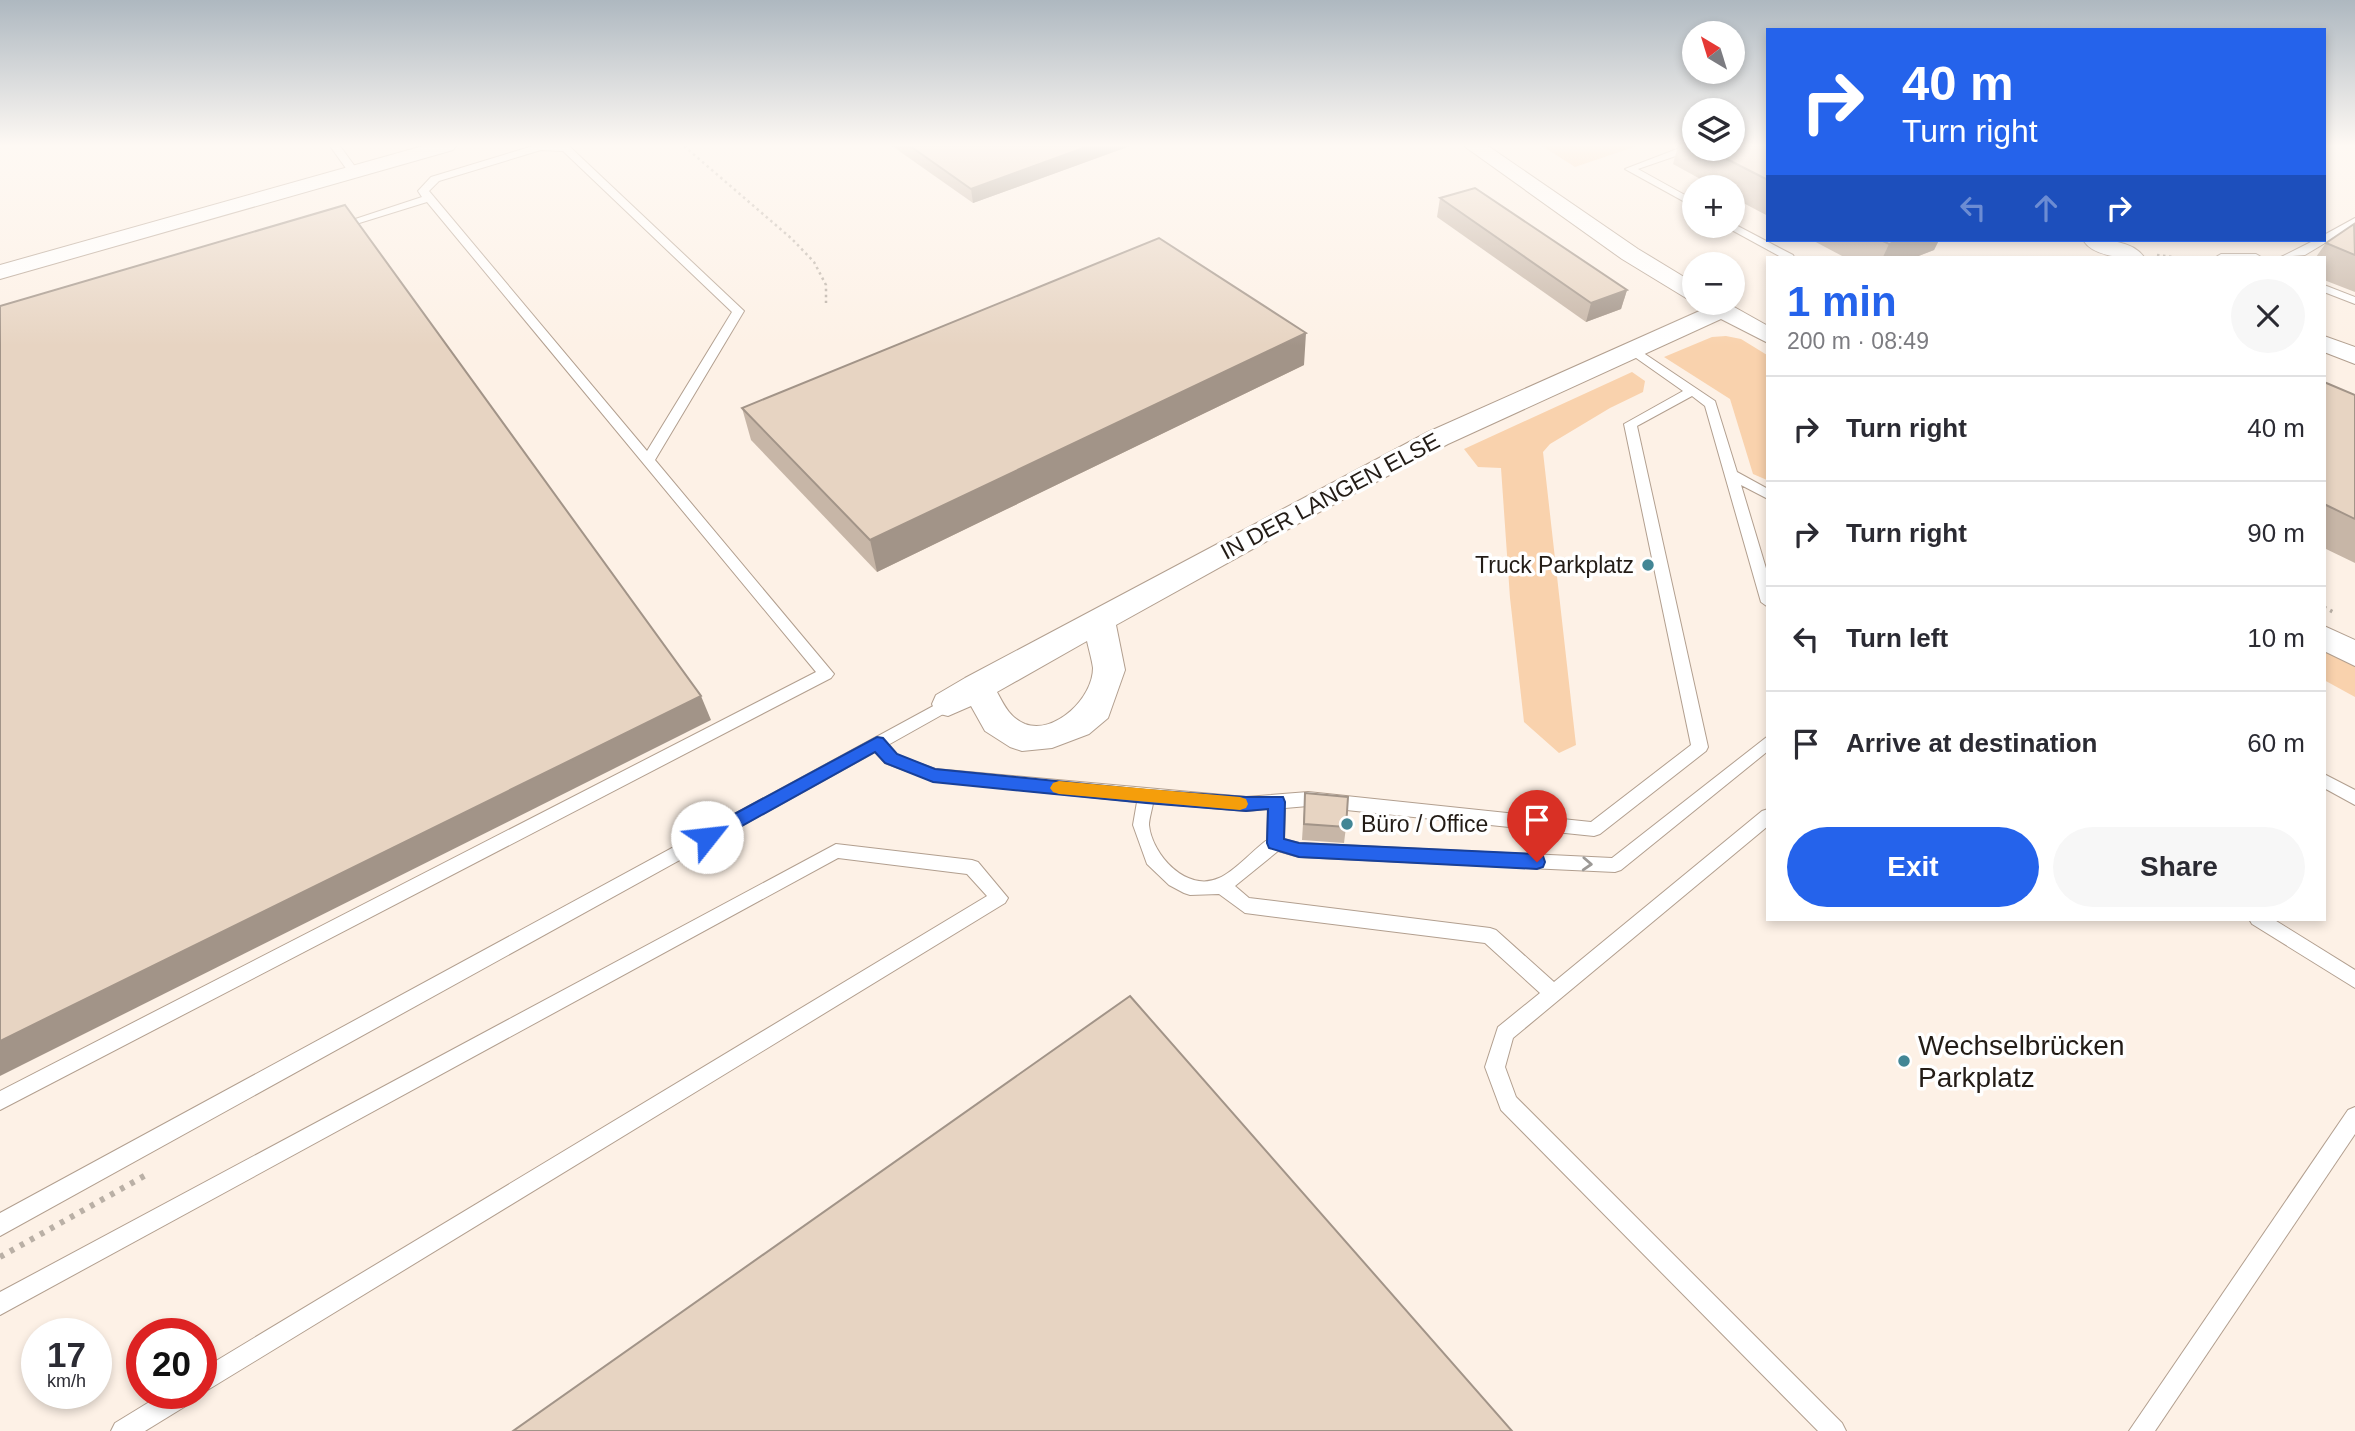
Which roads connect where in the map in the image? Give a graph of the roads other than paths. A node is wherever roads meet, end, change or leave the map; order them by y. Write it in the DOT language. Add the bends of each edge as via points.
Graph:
graph roads {
  1 [pos="210,213"];
  2 [pos="381,213"];
  3 [pos="441,213"];
  4 [pos="636,213"];
  5 [pos="1570,213"];
  6 [pos="2355,220"];
  7 [pos="325,230"];
  8 [pos="1745,233"];
  9 [pos="2331,238"];
  10 [pos="2098,242"];
  11 [pos="2323,242"];
  12 [pos="1787,256"];
  13 [pos="2130,256"];
  14 [pos="2290,256"];
  15 [pos="0,272"];
  16 [pos="1682,286"];
  17 [pos="2326,289"];
  18 [pos="2355,301"];
  19 [pos="1699,315"];
  20 [pos="1732,315"];
  21 [pos="1766,335"];
  22 [pos="2326,344"];
  23 [pos="1633,350"];
  24 [pos="2355,356"];
  25 [pos="1692,391"];
  26 [pos="647,462"];
  27 [pos="1731,474"];
  28 [pos="1766,494"];
  29 [pos="1766,595"];
  30 [pos="1099,620"];
  31 [pos="2326,639"];
  32 [pos="2355,654"];
  33 [pos="977,687"];
  34 [pos="948,704"];
  35 [pos="877,743"];
  36 [pos="1766,745"];
  37 [pos="2326,781"];
  38 [pos="1146,796"];
  39 [pos="2355,798"];
  40 [pos="1277,802"];
  41 [pos="1766,818"];
  42 [pos="1275,843"];
  43 [pos="1222,886"];
  44 [pos="2261,921"];
  45 [pos="2355,980"];
  46 [pos="1553,993"];
  47 [pos="0,1101"];
  48 [pos="2355,1117"];
  49 [pos="0,1225"];
  50 [pos="0,1304"];
  51 [pos="217,1373"];
  52 [pos="159,1409"];
  53 [pos="123,1431"];
  54 [pos="1834,1431"];
  55 [pos="2141,1431"];
  1 -- 15 [label="street"];
  2 -- 7 [label="lane"];
  3 -- 26 [label="lane"];
  4 -- 26 [label="lane" via="738,311"];
  5 -- 16 [label="street"];
  6 -- 9 [label="lane"];
  8 -- 12 [label="lane"];
  10 -- 13 [label="street"];
  11 -- 14 [label="lane"];
  17 -- 18 [label="lane"];
  19 -- 23 [label="street, IN DER LANGEN ELSE"];
  20 -- 21 [label="street"];
  22 -- 24 [label="street"];
  23 -- 25 [label="lane"];
  23 -- 30 [label="street, IN DER LANGEN ELSE" via="1438,439"];
  25 -- 27 [label="lane" via="1711,404"];
  25 -- 40 [label="lane" via="1630,425 1700,747 1594,829 1308,799"];
  26 -- 47 [label="lane" via="826,674"];
  27 -- 28 [label="lane"];
  27 -- 29 [label="lane"];
  30 -- 33 [label="street, IN DER LANGEN ELSE"];
  30 -- 33 [label="street" via="1109,670 1096,709 1077,725 1052,736 1021,737 997,722"];
  31 -- 32 [label="street"];
  33 -- 34 [label="street, IN DER LANGEN ELSE"];
  34 -- 35 [label="lane"];
  35 -- 38 [label="lane" via="891,759 933,775"];
  35 -- 49 [label="lane"];
  42 -- 36 [label="lane, one-way" via="1299,850 1615,865"];
  37 -- 39 [label="lane"];
  38 -- 40 [label="lane"];
  38 -- 43 [label="lane" via="1141,825 1153,859 1190,888"];
  40 -- 42 [label="lane"];
  41 -- 46 [label="lane"];
  42 -- 43 [label="lane"];
  43 -- 46 [label="lane" via="1245,905 1490,936"];
  44 -- 45 [label="lane"];
  46 -- 54 [label="lane" via="1505,1033 1495,1067 1508,1103"];
  48 -- 55 [label="lane"];
  50 -- 51 [label="lane" via="836,851 972,867 999,898"];
  52 -- 53 [label="lane"];
}
